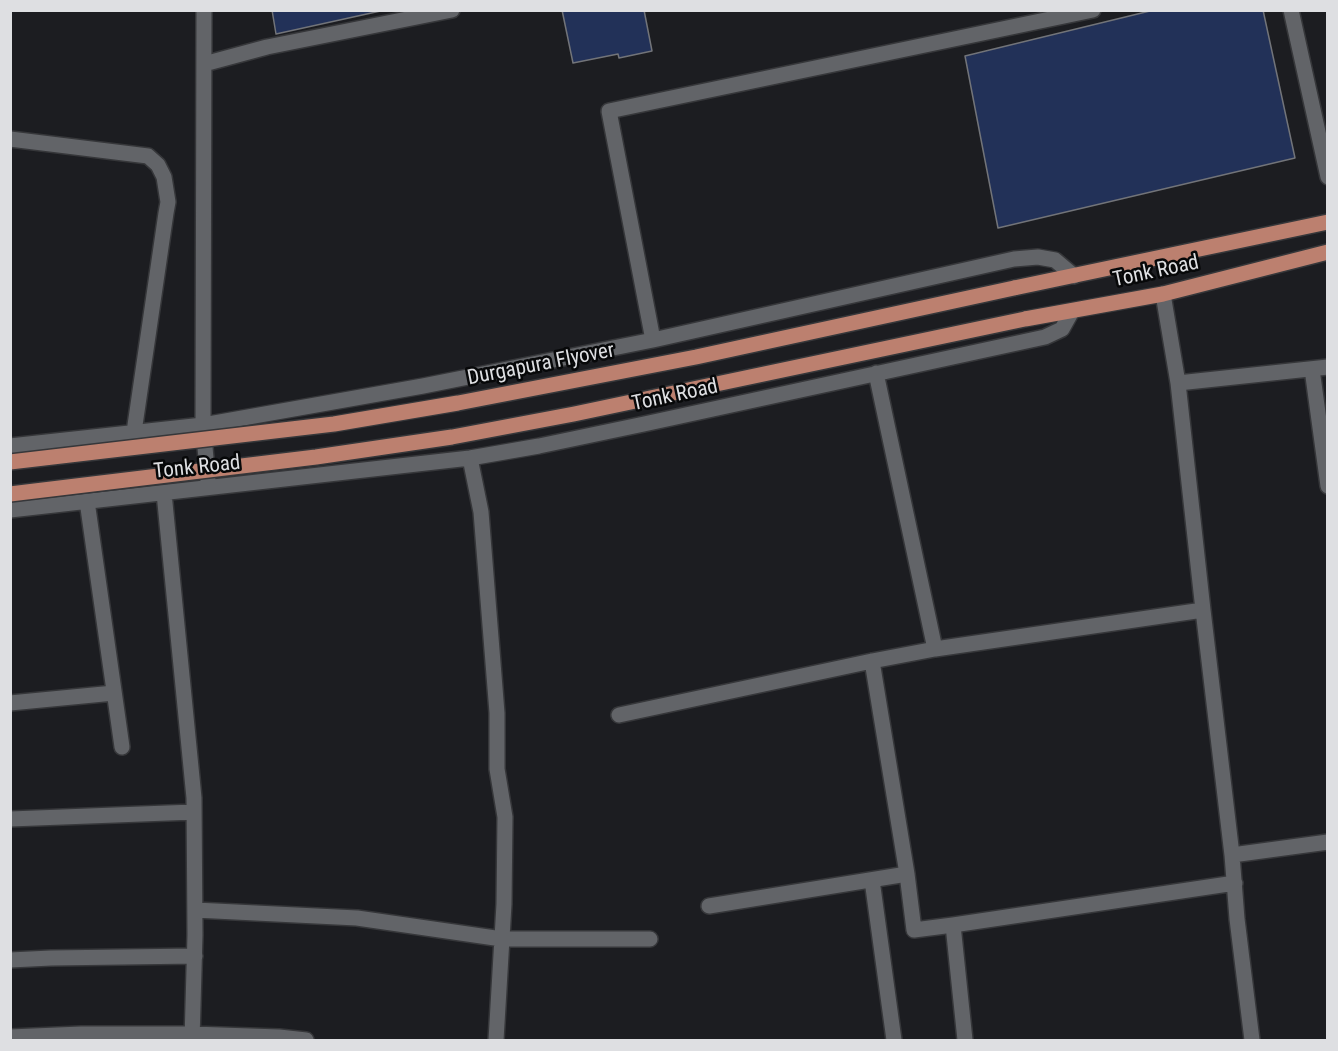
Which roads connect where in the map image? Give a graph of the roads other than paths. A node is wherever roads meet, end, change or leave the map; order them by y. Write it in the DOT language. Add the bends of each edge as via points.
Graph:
graph roads {
  1 [pos="204,10"];
  2 [pos="452,10"];
  3 [pos="1093,10"];
  4 [pos="1291,10"];
  5 [pos="204,64"];
  6 [pos="10,139"];
  7 [pos="1328,177"];
  8 [pos="1328,222"];
  9 [pos="1328,252"];
  10 [pos="1074,276"];
  11 [pos="1163,294"];
  12 [pos="1072,311"];
  13 [pos="653,340"];
  14 [pos="1328,367"];
  15 [pos="1312,369"];
  16 [pos="876,373"];
  17 [pos="1179,383"];
  18 [pos="203,425"];
  19 [pos="134,432"];
  20 [pos="10,446"];
  21 [pos="470,458"];
  22 [pos="10,462"];
  23 [pos="1328,486"];
  24 [pos="209,488"];
  25 [pos="164,493"];
  26 [pos="10,494"];
  27 [pos="87,501"];
  28 [pos="10,510"];
  29 [pos="1203,610"];
  30 [pos="935,649"];
  31 [pos="872,661"];
  32 [pos="114,693"];
  33 [pos="10,703"];
  34 [pos="619,715"];
  35 [pos="122,747"];
  36 [pos="194,812"];
  37 [pos="10,819"];
  38 [pos="1328,842"];
  39 [pos="1232,855"];
  40 [pos="907,874"];
  41 [pos="872,880"];
  42 [pos="1235,882"];
  43 [pos="709,906"];
  44 [pos="195,910"];
  45 [pos="953,926"];
  46 [pos="502,939"];
  47 [pos="650,939"];
  48 [pos="195,956"];
  49 [pos="10,960"];
  50 [pos="10,1037"];
  51 [pos="192,1037"];
  52 [pos="306,1041"];
  53 [pos="496,1041"];
  54 [pos="894,1041"];
  55 [pos="965,1041"];
  56 [pos="1252,1041"];
  1 -- 5 [label="street"];
  2 -- 5 [label="street" via="267,47"];
  3 -- 13 [label="street" via="609,111"];
  4 -- 7 [label="street"];
  5 -- 18 [label="street"];
  6 -- 19 [label="street" via="148,156 164,177 168,202"];
  8 -- 10 [label="main road, Durgapura Flyover"];
  9 -- 11 [label="main road, Tonk Road"];
  10 -- 13 [label="street, Tonk Road" via="1055,260 1014,259"];
  10 -- 22 [label="main road, Durgapura Flyover, bridge" via="696,357 356,420"];
  11 -- 12 [label="main road, Tonk Road"];
  11 -- 17 [label="street"];
  12 -- 16 [label="street, Tonk Road" via="1062,329 1045,337"];
  12 -- 26 [label="main road, bridge" via="452,437"];
  13 -- 18 [label="street, Tonk Road"];
  14 -- 15 [label="street"];
  15 -- 17 [label="street"];
  15 -- 23 [label="street"];
  16 -- 21 [label="street, Tonk Road"];
  16 -- 30 [label="street"];
  17 -- 29 [label="street"];
  18 -- 19 [label="street, Tonk Road"];
  18 -- 24 [label="street"];
  19 -- 20 [label="street, Tonk Road"];
  21 -- 24 [label="street, Tonk Road"];
  21 -- 46 [label="street" via="481,512 497,713 497,769 505,816"];
  24 -- 25 [label="street, Tonk Road"];
  25 -- 27 [label="street, Tonk Road"];
  25 -- 36 [label="street"];
  27 -- 28 [label="street, Tonk Road"];
  27 -- 32 [label="street"];
  29 -- 30 [label="street"];
  29 -- 39 [label="street"];
  30 -- 31 [label="street"];
  31 -- 34 [label="street"];
  31 -- 40 [label="street"];
  32 -- 33 [label="street"];
  32 -- 35 [label="street"];
  36 -- 37 [label="street"];
  36 -- 44 [label="street"];
  38 -- 39 [label="street"];
  39 -- 42 [label="street"];
  40 -- 41 [label="street"];
  40 -- 45 [label="street" via="914,930"];
  41 -- 43 [label="street"];
  41 -- 54 [label="street"];
  42 -- 45 [label="street"];
  42 -- 56 [label="street"];
  44 -- 46 [label="street" via="357,918"];
  44 -- 48 [label="street"];
  45 -- 55 [label="street"];
  46 -- 47 [label="street"];
  46 -- 53 [label="street"];
  48 -- 49 [label="street"];
  48 -- 51 [label="street"];
  50 -- 51 [label="street"];
  51 -- 52 [label="street"];
}
